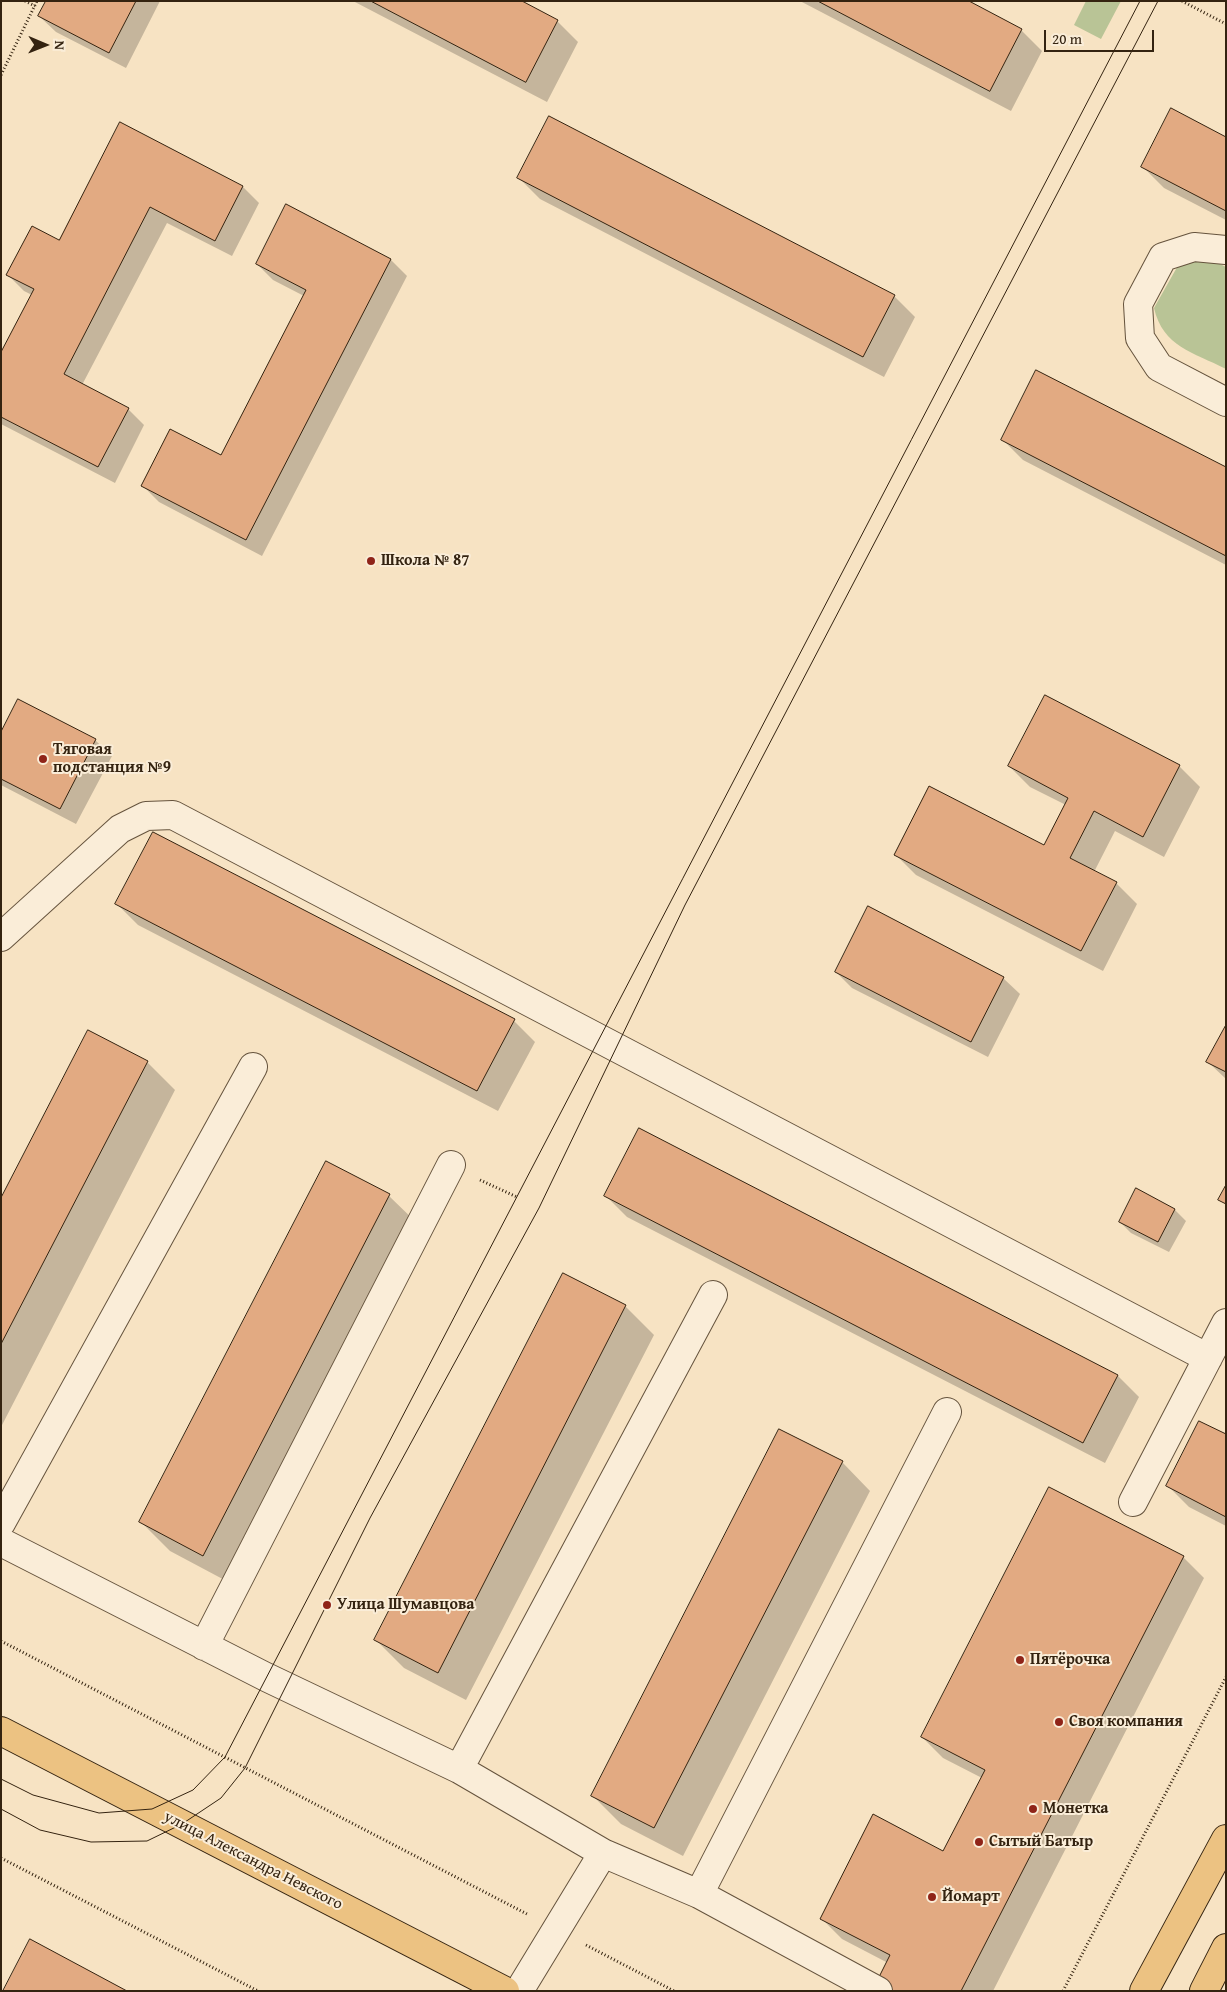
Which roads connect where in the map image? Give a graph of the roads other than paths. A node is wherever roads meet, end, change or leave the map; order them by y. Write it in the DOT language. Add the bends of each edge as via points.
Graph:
graph roads {
  1 [pos="1226,250"];
  2 [pos="1226,402"];
  3 [pos="1,937"];
  4 [pos="253,1067"];
  5 [pos="451,1165"];
  6 [pos="713,1295"];
  7 [pos="1226,1323"];
  8 [pos="1208,1358"];
  9 [pos="947,1412"];
  10 [pos="1133,1502"];
  11 [pos="1,1523"];
  12 [pos="1,1542"];
  13 [pos="204,1646"];
  14 [pos="1,1731"];
  15 [pos="459,1770"];
  16 [pos="1226,1839"];
  17 [pos="603,1853"];
  18 [pos="699,1894"];
  19 [pos="1226,1948"];
  20 [pos="505,1991"];
  21 [pos="519,1991"];
  22 [pos="878,1991"];
  23 [pos="1144,1991"];
  24 [pos="1204,1991"];
  1 -- 2 [label="lane" via="1194,247 1163,257 1138,304 1140,338 1159,368"];
  3 -- 8 [label="lane" via="120,829 146,816 173,815"];
  4 -- 11 [label="lane"];
  5 -- 13 [label="lane"];
  6 -- 15 [label="lane"];
  7 -- 8 [label="lane"];
  8 -- 10 [label="lane"];
  9 -- 18 [label="lane"];
  12 -- 13 [label="lane"];
  13 -- 15 [label="lane"];
  14 -- 20 [label="main road, улица Александра Невского"];
  15 -- 17 [label="lane"];
  16 -- 23 [label="main road"];
  17 -- 18 [label="lane"];
  17 -- 21 [label="lane"];
  18 -- 22 [label="lane"];
  19 -- 24 [label="main road"];
}
